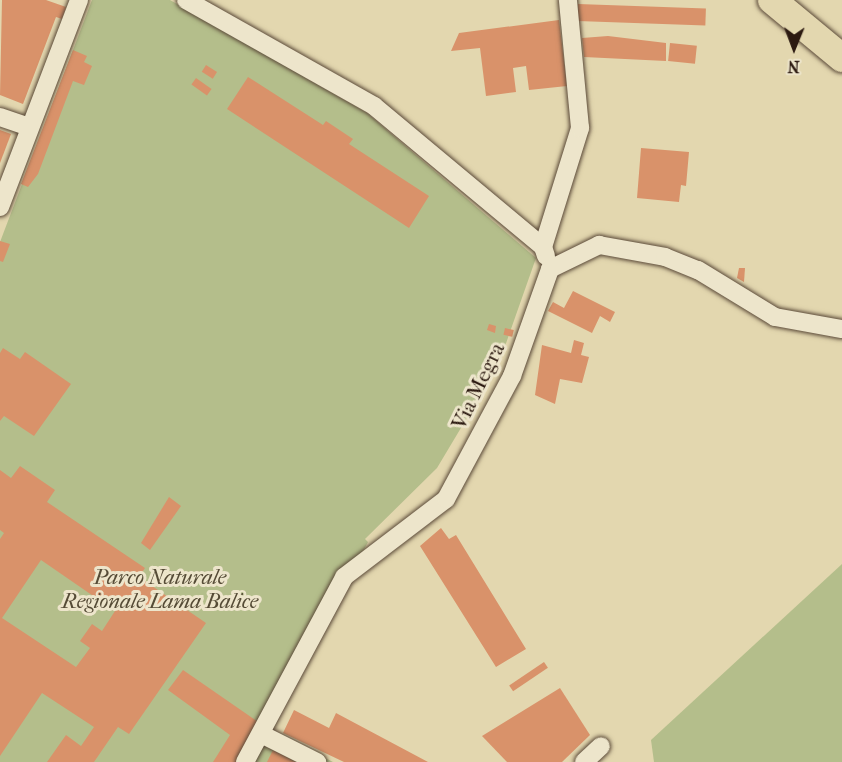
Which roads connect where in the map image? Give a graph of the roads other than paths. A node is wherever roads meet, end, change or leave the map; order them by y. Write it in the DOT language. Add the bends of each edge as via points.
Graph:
graph roads {
  1 [pos="79,0"];
  2 [pos="186,0"];
  3 [pos="568,0"];
  4 [pos="772,0"];
  5 [pos="842,58"];
  6 [pos="0,117"];
  7 [pos="28,127"];
  8 [pos="0,207"];
  9 [pos="543,247"];
  10 [pos="550,269"];
  11 [pos="842,329"];
  12 [pos="261,734"];
  13 [pos="601,746"];
  14 [pos="245,762"];
  15 [pos="317,762"];
  16 [pos="584,762"];
  1 -- 7 [label="street"];
  2 -- 9 [label="street" via="374,106"];
  3 -- 9 [label="street" via="580,128"];
  4 -- 5 [label="main road"];
  6 -- 7 [label="street"];
  7 -- 8 [label="street"];
  9 -- 10 [label="street"];
  10 -- 11 [label="street" via="599,245 665,257 698,270 775,317"];
  10 -- 12 [label="street, Via Megra" via="512,376 446,499 344,577"];
  12 -- 14 [label="street, Via Megra"];
  12 -- 15 [label="street"];
  13 -- 16 [label="street"];
}
